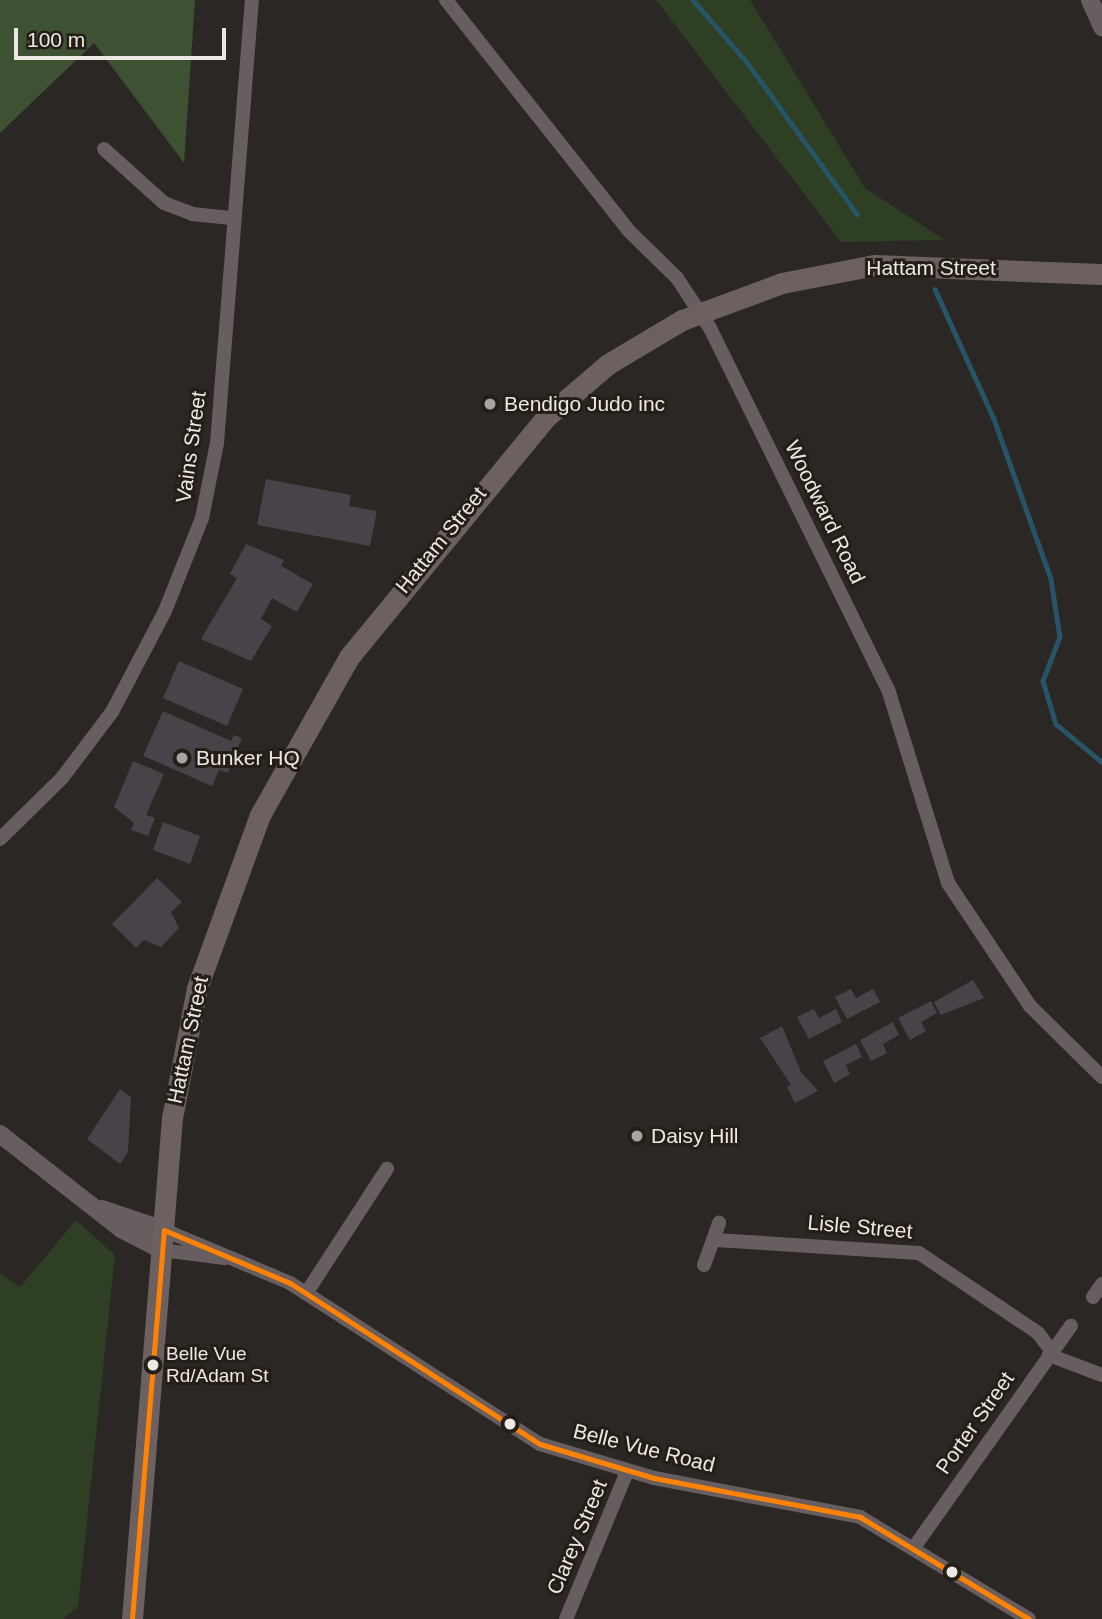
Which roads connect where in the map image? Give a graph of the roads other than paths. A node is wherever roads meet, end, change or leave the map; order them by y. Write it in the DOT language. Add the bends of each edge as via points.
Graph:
graph roads {
  1 [pos="252,0"];
  2 [pos="446,0"];
  3 [pos="1090,0"];
  4 [pos="1102,27"];
  5 [pos="104,149"];
  6 [pos="231,218"];
  7 [pos="1102,274"];
  8 [pos="700,312"];
  9 [pos="0,839"];
  10 [pos="1102,1077"];
  11 [pos="0,1134"];
  12 [pos="387,1168"];
  13 [pos="719,1223"];
  14 [pos="163,1240"];
  15 [pos="716,1240"];
  16 [pos="704,1265"];
  17 [pos="1102,1284"];
  18 [pos="307,1293"];
  19 [pos="1093,1297"];
  20 [pos="1071,1326"];
  21 [pos="1050,1352"];
  22 [pos="1102,1375"];
  23 [pos="627,1472"];
  24 [pos="915,1546"];
  25 [pos="132,1619"];
  26 [pos="565,1619"];
  27 [pos="1030,1619"];
  1 -- 6 [label="street, Vains Street"];
  2 -- 8 [label="street, Woodward Road"];
  3 -- 4 [label="street"];
  5 -- 6 [label="street" via="164,203 192,215"];
  6 -- 9 [label="street, Vains Street" via="216,443 191,550 98,733"];
  7 -- 8 [label="main road, Hattam Street" via="875,265 782,283"];
  8 -- 10 [label="street, Woodward Road" via="888,689 948,883 1030,1006"];
  8 -- 14 [label="main road, Hattam Street" via="608,364 516,448 391,602 315,710 244,850 197,988 172,1118"];
  11 -- 14 [label="street, Belle Vue Road" via="102,1209 130,1236"];
  12 -- 18 [label="street"];
  13 -- 15 [label="street"];
  14 -- 18 [label="street, Belle Vue Road" via="229,1258"];
  14 -- 25 [label="main road, Hattam Street"];
  15 -- 16 [label="street"];
  15 -- 21 [label="street, Lisle Street" via="919,1253 1038,1333"];
  17 -- 19 [label="street"];
  18 -- 23 [label="street, Belle Vue Road" via="514,1432"];
  20 -- 21 [label="street, Porter Street"];
  21 -- 22 [label="street, Lisle Street"];
  21 -- 24 [label="street, Porter Street"];
  23 -- 24 [label="street, Belle Vue Road" via="833,1508"];
  23 -- 26 [label="street, Clarey Street"];
  24 -- 27 [label="street, Belle Vue Road"];
}
